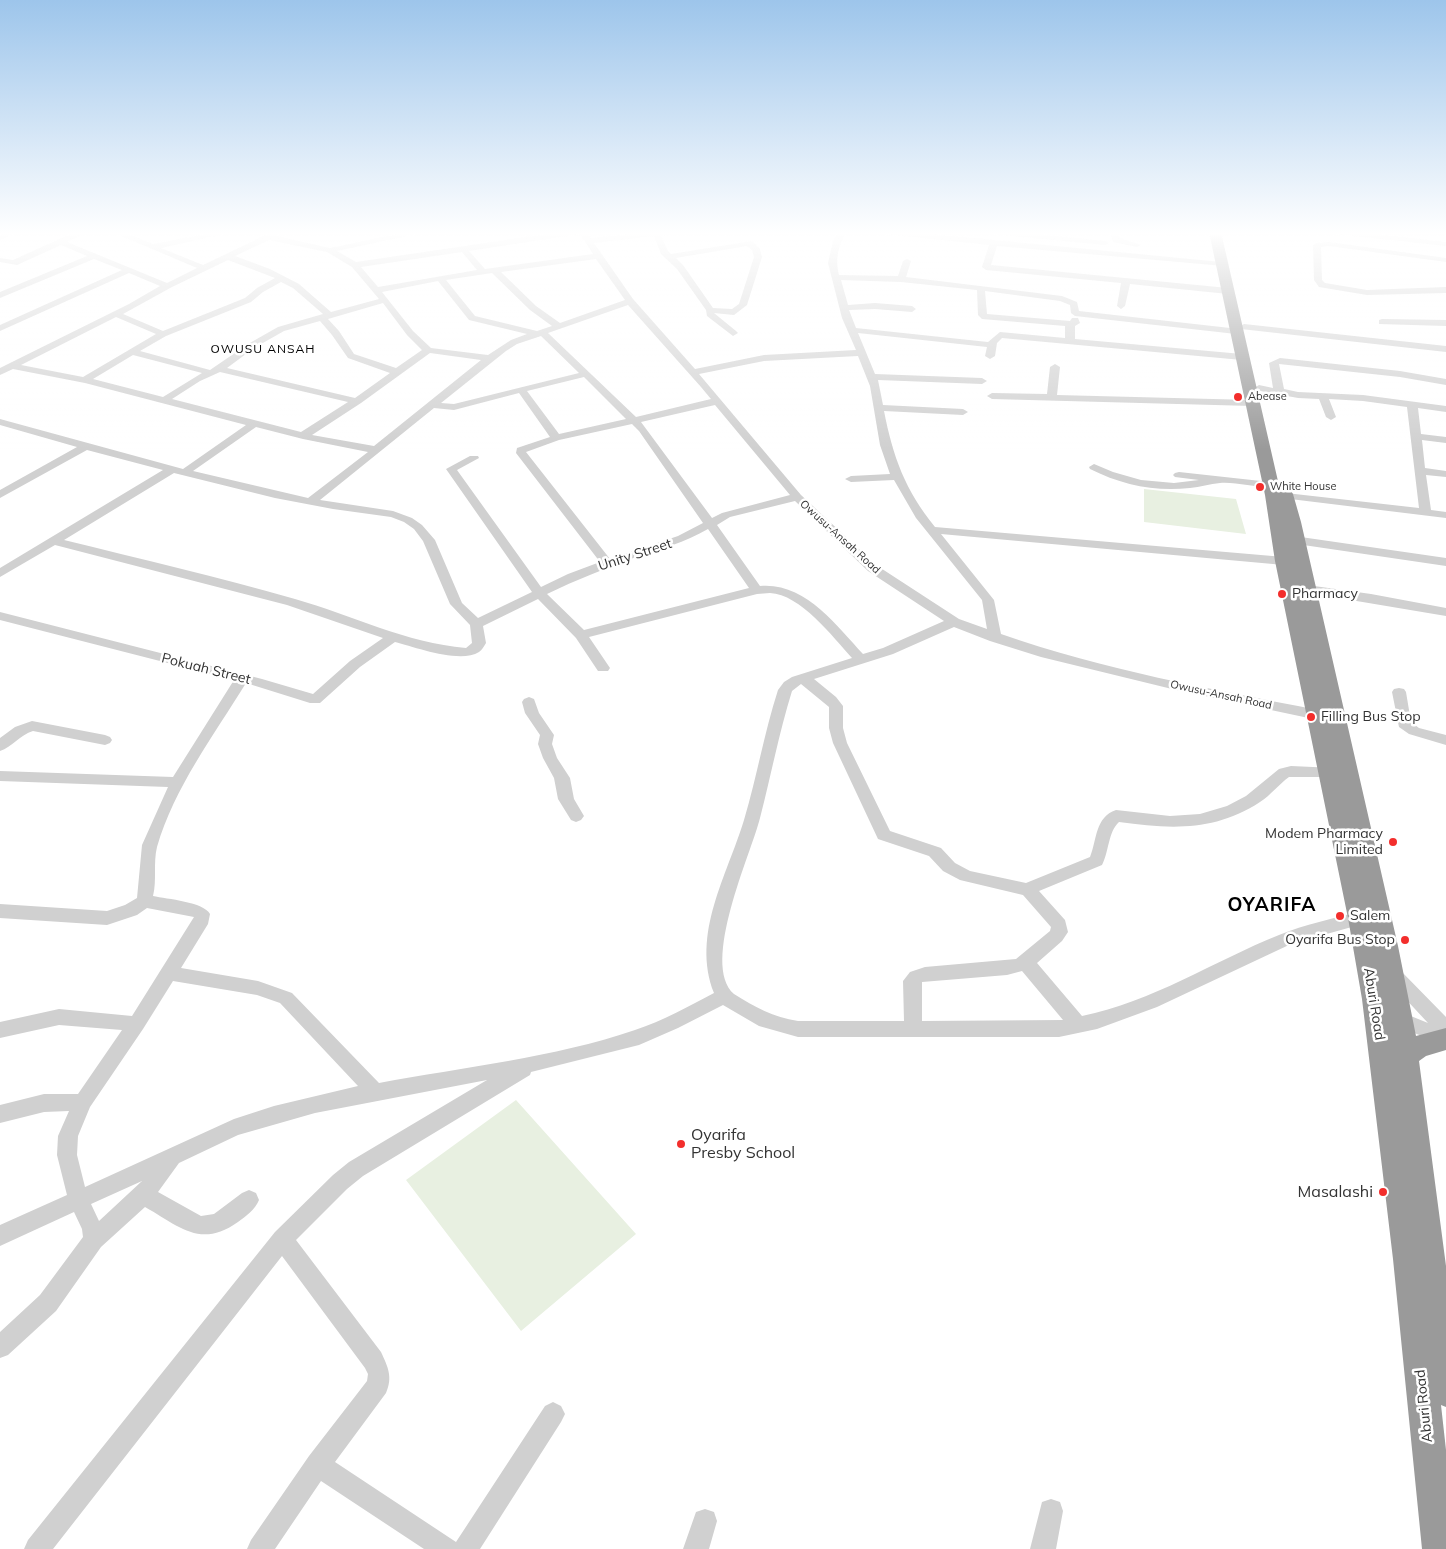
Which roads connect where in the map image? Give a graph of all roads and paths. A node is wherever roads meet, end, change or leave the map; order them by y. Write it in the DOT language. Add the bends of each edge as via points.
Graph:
graph roads {
  1 [pos="53,304"];
  2 [pos="134,304"];
  3 [pos="237,304"];
  4 [pos="314,304"];
  5 [pos="369,304"];
  6 [pos="388,304"];
  7 [pos="461,304"];
  8 [pos="528,304"];
  9 [pos="621,304"];
  10 [pos="633,304"];
  11 [pos="706,304"];
  12 [pos="742,304"];
  13 [pos="843,304"];
  14 [pos="982,304"];
  15 [pos="1074,304"];
  16 [pos="1234,304"];
  17 [pos="844,308"];
  18 [pos="912,309"];
  19 [pos="710,310"];
  20 [pos="1075,313"];
  21 [pos="116,314"];
  22 [pos="324,316"];
  23 [pos="1382,322"];
  24 [pos="1446,323"];
  25 [pos="1070,324"];
  26 [pos="559,326"];
  27 [pos="0,328"];
  28 [pos="1240,329"];
  29 [pos="852,330"];
  30 [pos="733,332"];
  31 [pos="540,333"];
  32 [pos="163,334"];
  33 [pos="1070,341"];
  34 [pos="992,345"];
  35 [pos="1446,349"];
  36 [pos="428,350"];
  37 [pos="131,352"];
  38 [pos="862,353"];
  39 [pos="990,356"];
  40 [pos="1242,357"];
  41 [pos="489,358"];
  42 [pos="11,366"];
  43 [pos="1055,367"];
  44 [pos="215,371"];
  45 [pos="0,372"];
  46 [pos="398,372"];
  47 [pos="692,372"];
  48 [pos="586,374"];
  49 [pos="872,377"];
  50 [pos="85,380"];
  51 [pos="982,381"];
  52 [pos="1446,382"];
  53 [pos="521,389"];
  54 [pos="1263,394"];
  55 [pos="992,396"];
  56 [pos="1052,397"];
  57 [pos="1323,397"];
  58 [pos="163,400"];
  59 [pos="357,401"];
  60 [pos="717,401"];
  61 [pos="1412,404"];
  62 [pos="433,405"];
  63 [pos="880,408"];
  64 [pos="1446,409"];
  65 [pos="963,412"];
  66 [pos="1331,417"];
  67 [pos="634,419"];
  68 [pos="0,422"];
  69 [pos="255,423"];
  70 [pos="14,426"];
  71 [pos="0,433"];
  72 [pos="303,436"];
  73 [pos="1414,436"];
  74 [pos="556,438"];
  75 [pos="1446,440"];
  76 [pos="86,446"];
  77 [pos="376,450"];
  78 [pos="474,458"];
  79 [pos="1094,467"];
  80 [pos="173,469"];
  81 [pos="1420,471"];
  82 [pos="185,472"];
  83 [pos="1446,474"];
  84 [pos="1179,475"];
  85 [pos="897,476"];
  86 [pos="851,479"];
  87 [pos="1224,479"];
  88 [pos="1278,490"];
  89 [pos="0,495"];
  90 [pos="797,497"];
  91 [pos="310,502"];
  92 [pos="1425,511"];
  93 [pos="1446,515"];
  94 [pos="710,523"];
  95 [pos="933,530"];
  96 [pos="55,541"];
  97 [pos="1287,547"];
  98 [pos="1446,562"];
  99 [pos="607,563"];
  100 [pos="0,574"];
  101 [pos="1307,589"];
  102 [pos="757,590"];
  103 [pos="538,592"];
  104 [pos="1446,612"];
  105 [pos="0,616"];
  106 [pos="954,622"];
  107 [pos="476,624"];
  108 [pos="581,635"];
  109 [pos="392,637"];
  110 [pos="996,638"];
  111 [pos="861,660"];
  112 [pos="603,668"];
  113 [pos="242,678"];
  114 [pos="804,678"];
  115 [pos="1399,692"];
  116 [pos="529,702"];
  117 [pos="1318,715"];
  118 [pos="105,740"];
  119 [pos="1446,740"];
  120 [pos="0,746"];
  121 [pos="1330,772"];
  122 [pos="0,776"];
  123 [pos="177,782"];
  124 [pos="576,816"];
  125 [pos="1029,890"];
  126 [pos="144,901"];
  127 [pos="0,912"];
  128 [pos="1360,918"];
  129 [pos="1025,962"];
  130 [pos="1392,972"];
  131 [pos="168,973"];
  132 [pos="725,996"];
  133 [pos="1374,999"];
  134 [pos="1401,1022"];
  135 [pos="136,1024"];
  136 [pos="1078,1025"];
  137 [pos="913,1029"];
  138 [pos="0,1030"];
  139 [pos="1443,1032"];
  140 [pos="1405,1056"];
  141 [pos="531,1064"];
  142 [pos="375,1091"];
  143 [pos="83,1102"];
  144 [pos="0,1114"];
  145 [pos="174,1156"];
  146 [pos="143,1195"];
  147 [pos="78,1199"];
  148 [pos="250,1200"];
  149 [pos="0,1236"];
  150 [pos="282,1239"];
  151 [pos="94,1240"];
  152 [pos="1441,1313"];
  153 [pos="0,1347"];
  154 [pos="1446,1391"];
  155 [pos="554,1414"];
  156 [pos="318,1465"];
  157 [pos="1051,1511"];
  158 [pos="705,1521"];
  159 [pos="37,1549"];
  160 [pos="260,1549"];
  161 [pos="446,1549"];
  162 [pos="465,1549"];
  163 [pos="696,1549"];
  164 [pos="1043,1549"];
  165 [pos="1440,1549"];
  1 -- 27 [label="street"];
  2 -- 21 [label="street"];
  3 -- 32 [label="street"];
  4 -- 22 [label="street"];
  5 -- 22 [label="street"];
  6 -- 36 [label="street" via="410,334"];
  7 -- 31 [label="street" via="472,318"];
  8 -- 26 [label="street"];
  9 -- 26 [label="street"];
  10 -- 47 [label="street, Owusu-Ansah Road"];
  11 -- 19 [label="street"];
  12 -- 19 [label="street" via="734,312"];
  13 -- 17 [label="street"];
  14 -- 25 [label="street" via="985,317"];
  15 -- 20 [label="street"];
  16 -- 28 [label="highway, Aburi Road"];
  17 -- 18 [label="street"];
  17 -- 29 [label="street"];
  19 -- 30 [label="street" via="710,314"];
  20 -- 25 [label="street" via="1075,322"];
  20 -- 28 [label="street"];
  21 -- 32 [label="street"];
  21 -- 42 [label="street"];
  22 -- 44 [label="street" via="276,331"];
  22 -- 46 [label="street" via="350,356"];
  23 -- 24 [label="street"];
  25 -- 33 [label="street"];
  26 -- 31 [label="street"];
  28 -- 35 [label="street"];
  28 -- 40 [label="highway, Aburi Road"];
  28 -- 54 [label="highway, Aburi Road"];
  29 -- 34 [label="street"];
  29 -- 38 [label="street"];
  31 -- 41 [label="street" via="514,342"];
  31 -- 48 [label="street"];
  32 -- 37 [label="street"];
  33 -- 34 [label="street" via="1000,335 994,338"];
  33 -- 40 [label="street"];
  34 -- 39 [label="street"];
  36 -- 41 [label="street"];
  36 -- 46 [label="street"];
  37 -- 44 [label="street"];
  37 -- 50 [label="street"];
  38 -- 47 [label="street" via="764,358"];
  38 -- 49 [label="street"];
  40 -- 54 [label="highway, Aburi Road"];
  41 -- 62 [label="street"];
  42 -- 45 [label="street"];
  42 -- 50 [label="street"];
  43 -- 56 [label="street"];
  44 -- 58 [label="street"];
  44 -- 59 [label="street"];
  46 -- 59 [label="street"];
  47 -- 60 [label="street, Owusu-Ansah Road"];
  48 -- 53 [label="street"];
  48 -- 67 [label="street"];
  49 -- 51 [label="street"];
  49 -- 63 [label="street"];
  50 -- 58 [label="street"];
  52 -- 54 [label="street" via="1280,361 1274,363"];
  53 -- 62 [label="street" via="454,407"];
  53 -- 74 [label="street"];
  54 -- 56 [label="street"];
  54 -- 57 [label="street"];
  54 -- 88 [label="highway, Aburi Road"];
  55 -- 56 [label="street"];
  57 -- 61 [label="street"];
  57 -- 66 [label="street"];
  58 -- 69 [label="street"];
  59 -- 72 [label="street"];
  60 -- 67 [label="street"];
  60 -- 90 [label="street, Owusu-Ansah Road"];
  61 -- 64 [label="street"];
  61 -- 73 [label="street"];
  62 -- 77 [label="street"];
  63 -- 65 [label="street"];
  63 -- 85 [label="street" via="885,445"];
  67 -- 74 [label="street"];
  67 -- 94 [label="street"];
  68 -- 70 [label="street"];
  69 -- 72 [label="street"];
  69 -- 82 [label="street"];
  70 -- 71 [label="street"];
  70 -- 76 [label="street"];
  72 -- 77 [label="street"];
  73 -- 75 [label="street"];
  73 -- 81 [label="street"];
  74 -- 99 [label="street" via="524,447 520,452"];
  76 -- 80 [label="street"];
  76 -- 89 [label="street"];
  77 -- 91 [label="street"];
  78 -- 103 [label="street" via="451,469"];
  79 -- 87 [label="street" via="1118,479 1165,487"];
  80 -- 82 [label="street"];
  80 -- 96 [label="street"];
  81 -- 83 [label="street"];
  81 -- 92 [label="street"];
  82 -- 91 [label="street"];
  84 -- 87 [label="street"];
  85 -- 86 [label="street"];
  85 -- 95 [label="street" via="920,516"];
  87 -- 88 [label="street"];
  88 -- 92 [label="street"];
  88 -- 97 [label="highway, Aburi Road"];
  90 -- 94 [label="street, Unity Street" via="740,510"];
  90 -- 106 [label="street, Owusu-Ansah Road" via="872,568"];
  91 -- 107 [label="street" via="393,514 418,527 429,540 456,604"];
  92 -- 93 [label="street"];
  94 -- 99 [label="street, Unity Street" via="682,539"];
  94 -- 102 [label="street"];
  95 -- 97 [label="street" via="1230,555"];
  95 -- 110 [label="street" via="988,600"];
  96 -- 100 [label="street"];
  96 -- 109 [label="street" via="292,602"];
  97 -- 98 [label="street"];
  97 -- 101 [label="highway, Aburi Road"];
  97 -- 117 [label="highway, Aburi Road"];
  99 -- 103 [label="street, Unity Street"];
  101 -- 104 [label="street"];
  101 -- 130 [label="highway, Aburi Road"];
  102 -- 108 [label="street"];
  102 -- 111 [label="street" via="775,589 789,593 808,606"];
  103 -- 107 [label="street, Unity Street"];
  103 -- 108 [label="street"];
  105 -- 113 [label="street, Pokuah Street"];
  106 -- 110 [label="street, Owusu-Ansah Road"];
  106 -- 111 [label="street"];
  107 -- 109 [label="street" via="479,643 467,652 440,650"];
  108 -- 112 [label="street"];
  109 -- 113 [label="street, Pokuah Street" via="314,700"];
  110 -- 117 [label="street, Owusu-Ansah Road" via="1081,664"];
  111 -- 114 [label="street"];
  113 -- 123 [label="street"];
  114 -- 125 [label="street" via="836,706 840,743 884,835 935,852 949,867 966,876"];
  114 -- 132 [label="street" via="784,690 750,825 723,904 715,948 716,976"];
  115 -- 119 [label="street" via="1404,724 1414,731"];
  116 -- 124 [label="street" via="532,713 547,734 545,744"];
  117 -- 121 [label="highway, Aburi Road"];
  118 -- 120 [label="street" via="32,726 20,730"];
  121 -- 125 [label="street" via="1284,773 1251,801 1196,822 1180,824 1116,816 1107,824 1096,861 1031,886"];
  121 -- 128 [label="highway, Aburi Road"];
  122 -- 123 [label="street"];
  123 -- 126 [label="street" via="150,846"];
  125 -- 129 [label="street" via="1060,929"];
  126 -- 127 [label="street" via="131,910 107,918"];
  126 -- 131 [label="street" via="202,914"];
  128 -- 133 [label="highway, Aburi Road"];
  128 -- 136 [label="street" via="1286,939 1152,1002"];
  129 -- 136 [label="street"];
  129 -- 137 [label="street" via="1007,968 916,977 912,981"];
  130 -- 134 [label="highway, Aburi Road"];
  130 -- 139 [label="street"];
  131 -- 135 [label="street"];
  131 -- 142 [label="street" via="258,988 286,998"];
  132 -- 137 [label="street" via="752,1016 774,1025 798,1029"];
  132 -- 141 [label="street" via="641,1036"];
  133 -- 134 [label="street"];
  133 -- 165 [label="highway, Aburi Road" via="1408,1259"];
  134 -- 139 [label="street"];
  134 -- 140 [label="highway, Aburi Road"];
  135 -- 138 [label="street" via="60,1017"];
  135 -- 143 [label="street"];
  136 -- 137 [label="street" via="1059,1029"];
  139 -- 140 [label="highway"];
  140 -- 152 [label="highway, Aburi Road"];
  141 -- 142 [label="street"];
  141 -- 150 [label="street" via="356,1169"];
  142 -- 145 [label="street" via="262,1118"];
  143 -- 144 [label="street" via="44,1103"];
  143 -- 147 [label="street" via="68,1136 67,1155"];
  145 -- 146 [label="street"];
  145 -- 147 [label="street"];
  146 -- 148 [label="street" via="199,1226 224,1221"];
  146 -- 151 [label="street"];
  147 -- 149 [label="street"];
  147 -- 151 [label="street"];
  150 -- 156 [label="street" via="373,1360 379,1373 378,1385"];
  150 -- 159 [label="street"];
  151 -- 153 [label="street" via="48,1303"];
  152 -- 154 [label="highway, Aburi Road"];
  155 -- 162 [label="street"];
  156 -- 160 [label="street"];
  156 -- 161 [label="street"];
  157 -- 164 [label="street"];
  158 -- 163 [label="street"];
}
